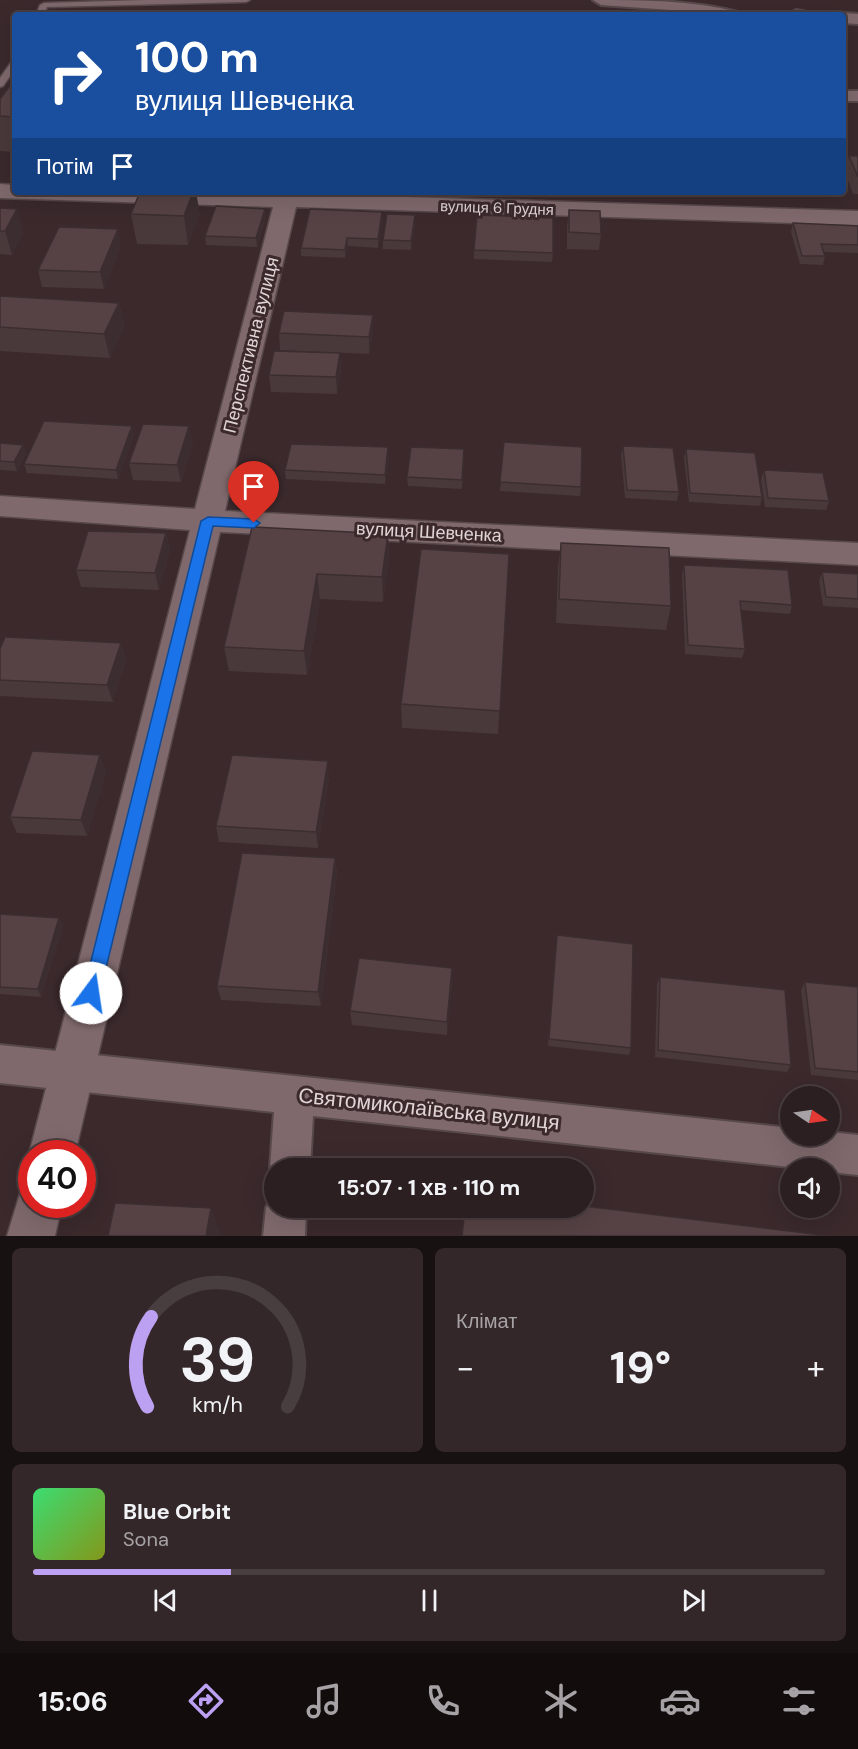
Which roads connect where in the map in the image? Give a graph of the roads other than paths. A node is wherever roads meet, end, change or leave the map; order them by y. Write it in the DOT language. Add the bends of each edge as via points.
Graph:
graph roads {
  1 [pos="129,0"];
  2 [pos="246,0"];
  3 [pos="601,0"];
  4 [pos="143,3"];
  5 [pos="40,12"];
  6 [pos="723,12"];
  7 [pos="12,67"];
  8 [pos="0,84"];
  9 [pos="105,195"];
  10 [pos="286,202"];
  11 [pos="858,218"];
  12 [pos="0,506"];
  13 [pos="208,521"];
  14 [pos="858,554"];
  15 [pos="0,1064"];
  16 [pos="71,1072"];
  17 [pos="295,1095"];
  18 [pos="55,1140"];
  19 [pos="858,1155"];
  20 [pos="291,1158"];
  21 [pos="36,1218"];
  22 [pos="285,1218"];
  23 [pos="32,1236"];
  24 [pos="284,1236"];
  1 -- 4 [label="lane"];
  2 -- 4 [label="lane"];
  3 -- 6 [label="street"];
  4 -- 5 [label="lane" via="44,5"];
  7 -- 8 [label="lane"];
  9 -- 10 [label="street, вулиця 6 Грудня"];
  10 -- 11 [label="street, вулиця 6 Грудня"];
  10 -- 13 [label="street, Перспективна вулиця"];
  12 -- 13 [label="street, вулиця Шевченка"];
  13 -- 14 [label="street, вулиця Шевченка"];
  13 -- 16 [label="street, Перспективна вулиця"];
  15 -- 16 [label="street, Святомиколаївська вулиця"];
  16 -- 17 [label="street, Святомиколаївська вулиця"];
  16 -- 18 [label="street, Перспективна вулиця"];
  17 -- 19 [label="street, Святомиколаївська вулиця"];
  17 -- 20 [label="street"];
  21 -- 23 [label="street"];
  22 -- 24 [label="street"];
}
